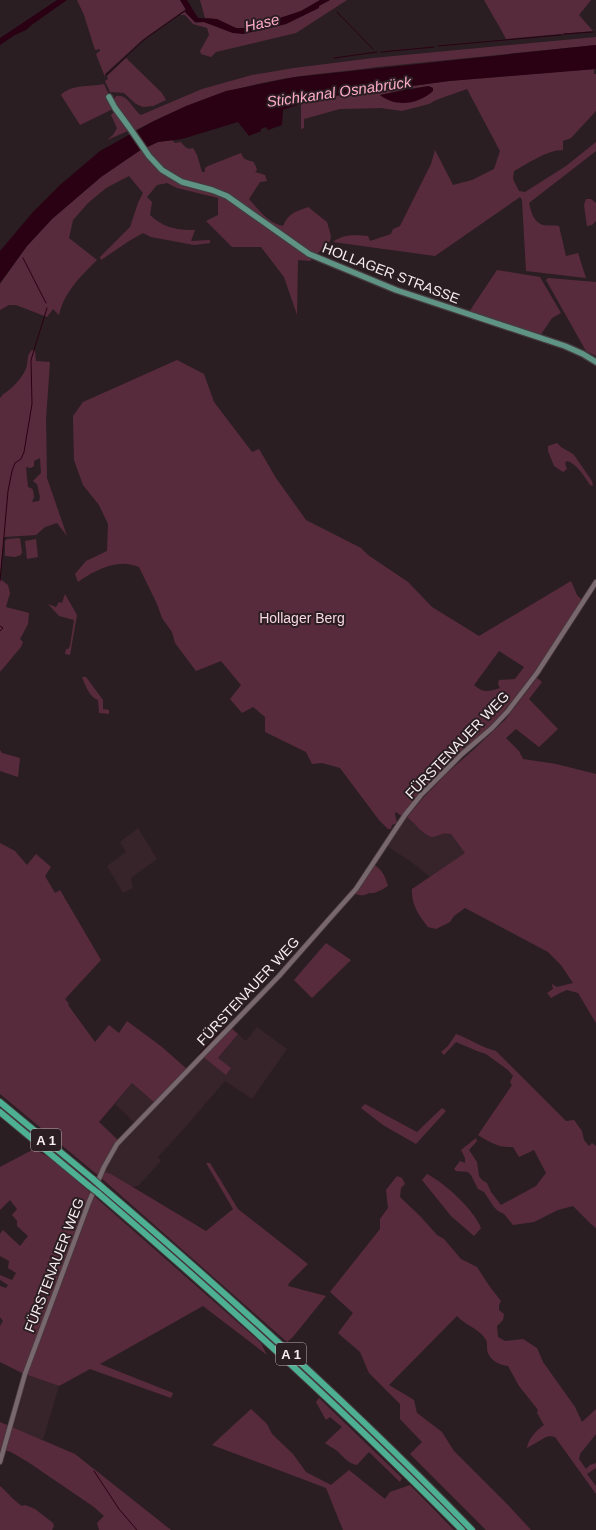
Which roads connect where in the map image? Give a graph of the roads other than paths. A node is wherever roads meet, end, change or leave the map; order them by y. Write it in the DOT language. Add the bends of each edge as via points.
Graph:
graph roads {
  1 [pos="109,97"];
  2 [pos="596,362"];
  3 [pos="596,582"];
  4 [pos="0,1102"];
  5 [pos="0,1112"];
  6 [pos="0,1462"];
  7 [pos="462,1530"];
  8 [pos="472,1530"];
  1 -- 2 [label="main road, HOLLAGER STRASSE" via="156,164 166,173 182,182 227,196 304,251 396,290 564,346"];
  3 -- 6 [label="street, FÜRSTENAUER WEG" via="537,673 508,711 421,795 352,893 279,976 117,1144 89,1202 23,1378"];
  4 -- 8 [label="highway, A 1, bridge" via="180,1253 295,1357"];
  5 -- 7 [label="highway, A 1, bridge" via="179,1262 290,1362"];
}
